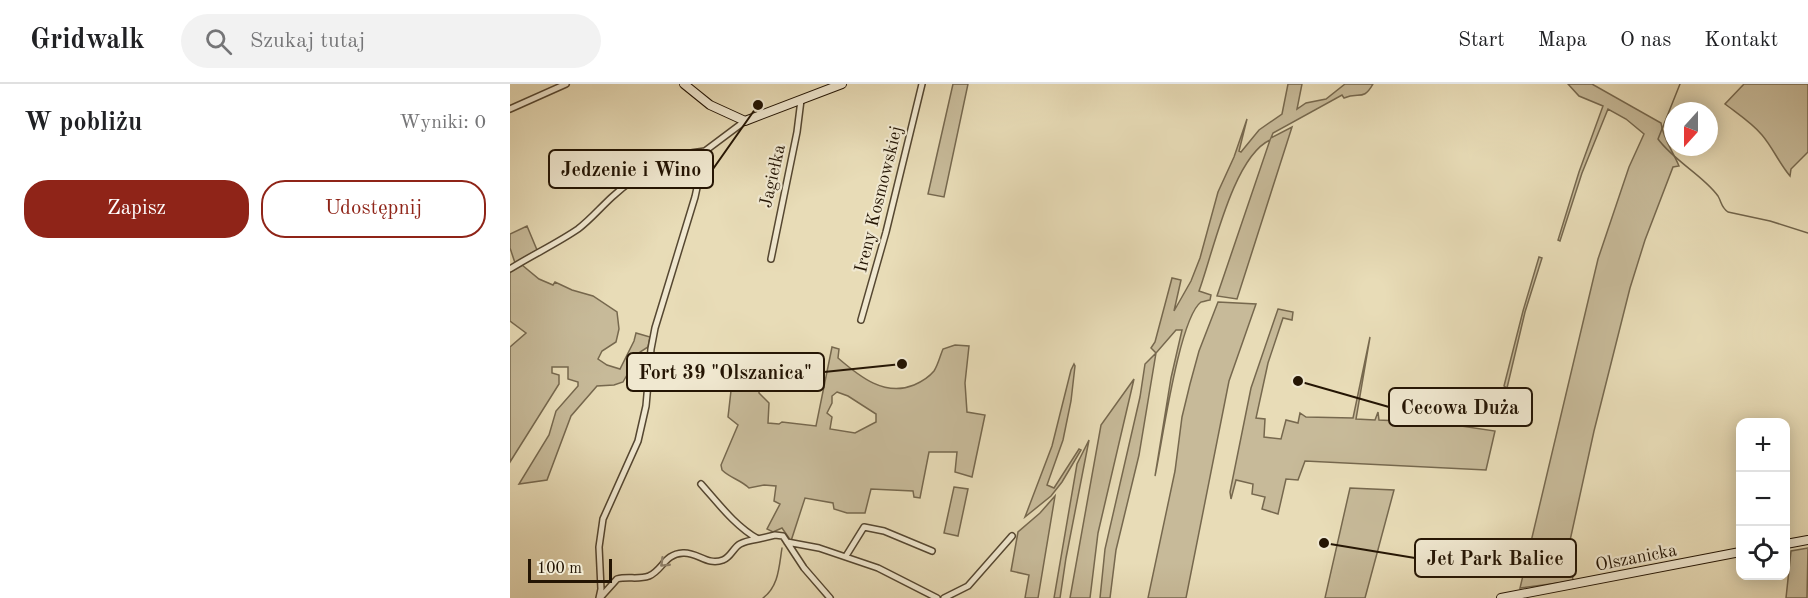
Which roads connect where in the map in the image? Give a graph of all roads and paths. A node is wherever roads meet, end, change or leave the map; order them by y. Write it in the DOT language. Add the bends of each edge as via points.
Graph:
graph roads {
  1 [pos="566,84"];
  2 [pos="684,84"];
  3 [pos="842,84"];
  4 [pos="922,84"];
  5 [pos="801,100"];
  6 [pos="510,109"];
  7 [pos="745,121"];
  8 [pos="705,151"];
  9 [pos="771,259"];
  10 [pos="510,269"];
  11 [pos="861,320"];
  12 [pos="701,484"];
  13 [pos="1012,536"];
  14 [pos="758,539"];
  15 [pos="1808,540"];
  16 [pos="787,542"];
  17 [pos="1790,543"];
  18 [pos="932,551"];
  19 [pos="1736,553"];
  20 [pos="846,556"];
  21 [pos="600,598"];
  22 [pos="830,598"];
  23 [pos="937,598"];
  24 [pos="944,598"];
  25 [pos="1501,598"];
  1 -- 6 [label="street"];
  2 -- 7 [label="street" via="710,105"];
  3 -- 5 [label="street"];
  4 -- 11 [label="street, Ireny Kosmowskiej"];
  5 -- 7 [label="street"];
  5 -- 9 [label="street, Jagiełka"];
  7 -- 8 [label="street"];
  8 -- 10 [label="street" via="659,164 613,196 564,239"];
  8 -- 21 [label="street" via="655,328 640,434 603,519"];
  12 -- 14 [label="street" via="742,528"];
  13 -- 24 [label="street" via="968,586"];
  14 -- 16 [label="street" via="775,535 783,536"];
  14 -- 21 [label="street, one-way" via="741,543 727,558 715,562 682,553 666,559 651,575 619,578"];
  15 -- 17 [label="street"];
  16 -- 20 [label="street"];
  16 -- 22 [label="street"];
  18 -- 20 [label="street" via="864,527"];
  19 -- 25 [label="street, Olszanicka"];
  20 -- 23 [label="street"];
}
